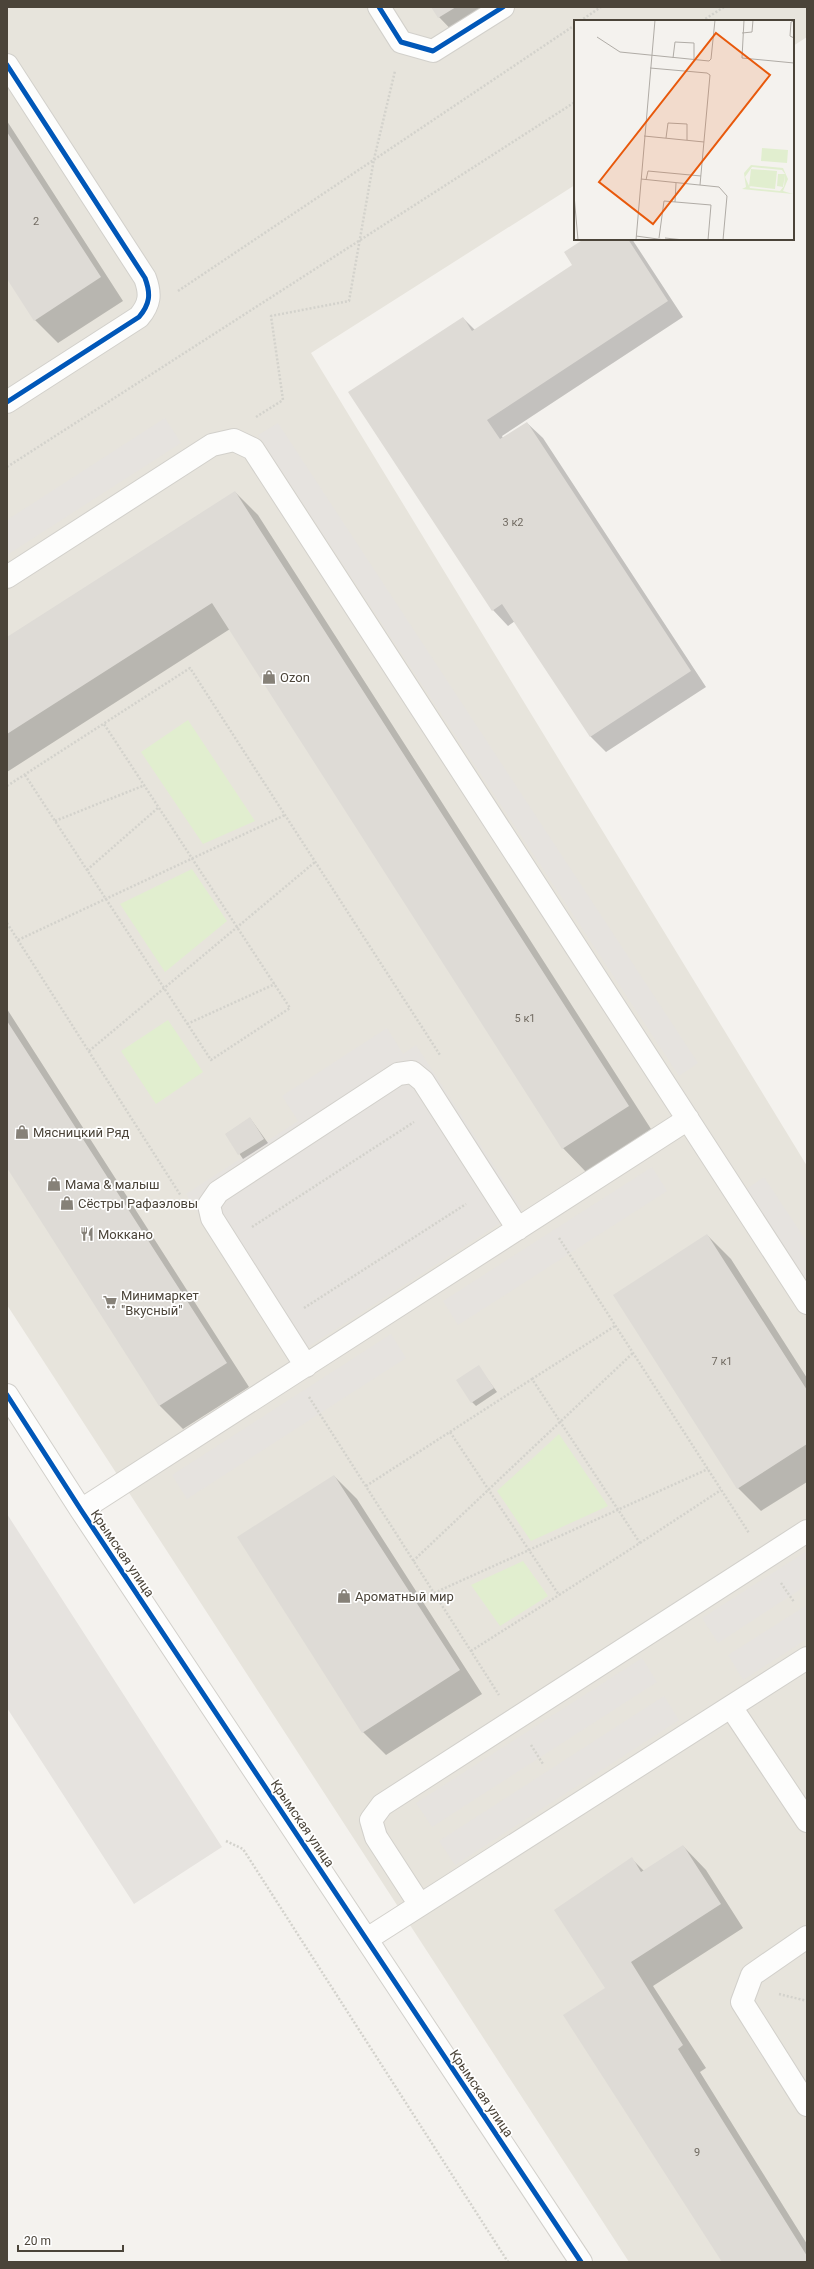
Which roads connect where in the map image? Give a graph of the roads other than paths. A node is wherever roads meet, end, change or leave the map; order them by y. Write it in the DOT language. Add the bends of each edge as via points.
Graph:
graph roads {
  1 [pos="379,7"];
  2 [pos="503,7"];
  3 [pos="7,65"];
  4 [pos="7,402"];
  5 [pos="7,577"];
  6 [pos="688,1120"];
  7 [pos="518,1229"];
  8 [pos="807,1303"];
  9 [pos="306,1366"];
  10 [pos="7,1395"];
  11 [pos="81,1510"];
  12 [pos="807,1531"];
  13 [pos="807,1658"];
  14 [pos="731,1707"];
  15 [pos="807,1821"];
  16 [pos="420,1905"];
  17 [pos="807,1937"];
  18 [pos="367,1939"];
  19 [pos="807,2105"];
  20 [pos="581,2262"];
  1 -- 2 [label="street" via="402,42 433,51"];
  3 -- 4 [label="street" via="145,278 150,291 147,307 139,317"];
  5 -- 6 [label="street" via="212,445 234,440 253,449"];
  6 -- 7 [label="street"];
  6 -- 8 [label="street"];
  7 -- 9 [label="street"];
  7 -- 9 [label="street" via="423,1080 412,1072 398,1074 218,1192 209,1205 212,1218"];
  9 -- 11 [label="street"];
  10 -- 11 [label="street, Крымская улица"];
  11 -- 18 [label="street, Крымская улица"];
  12 -- 16 [label="street" via="382,1805 370,1820 376,1836"];
  13 -- 14 [label="street"];
  14 -- 15 [label="street"];
  14 -- 16 [label="street"];
  16 -- 18 [label="street"];
  17 -- 19 [label="street" via="752,1975 742,2002"];
  18 -- 20 [label="street, Крымская улица"];
}
